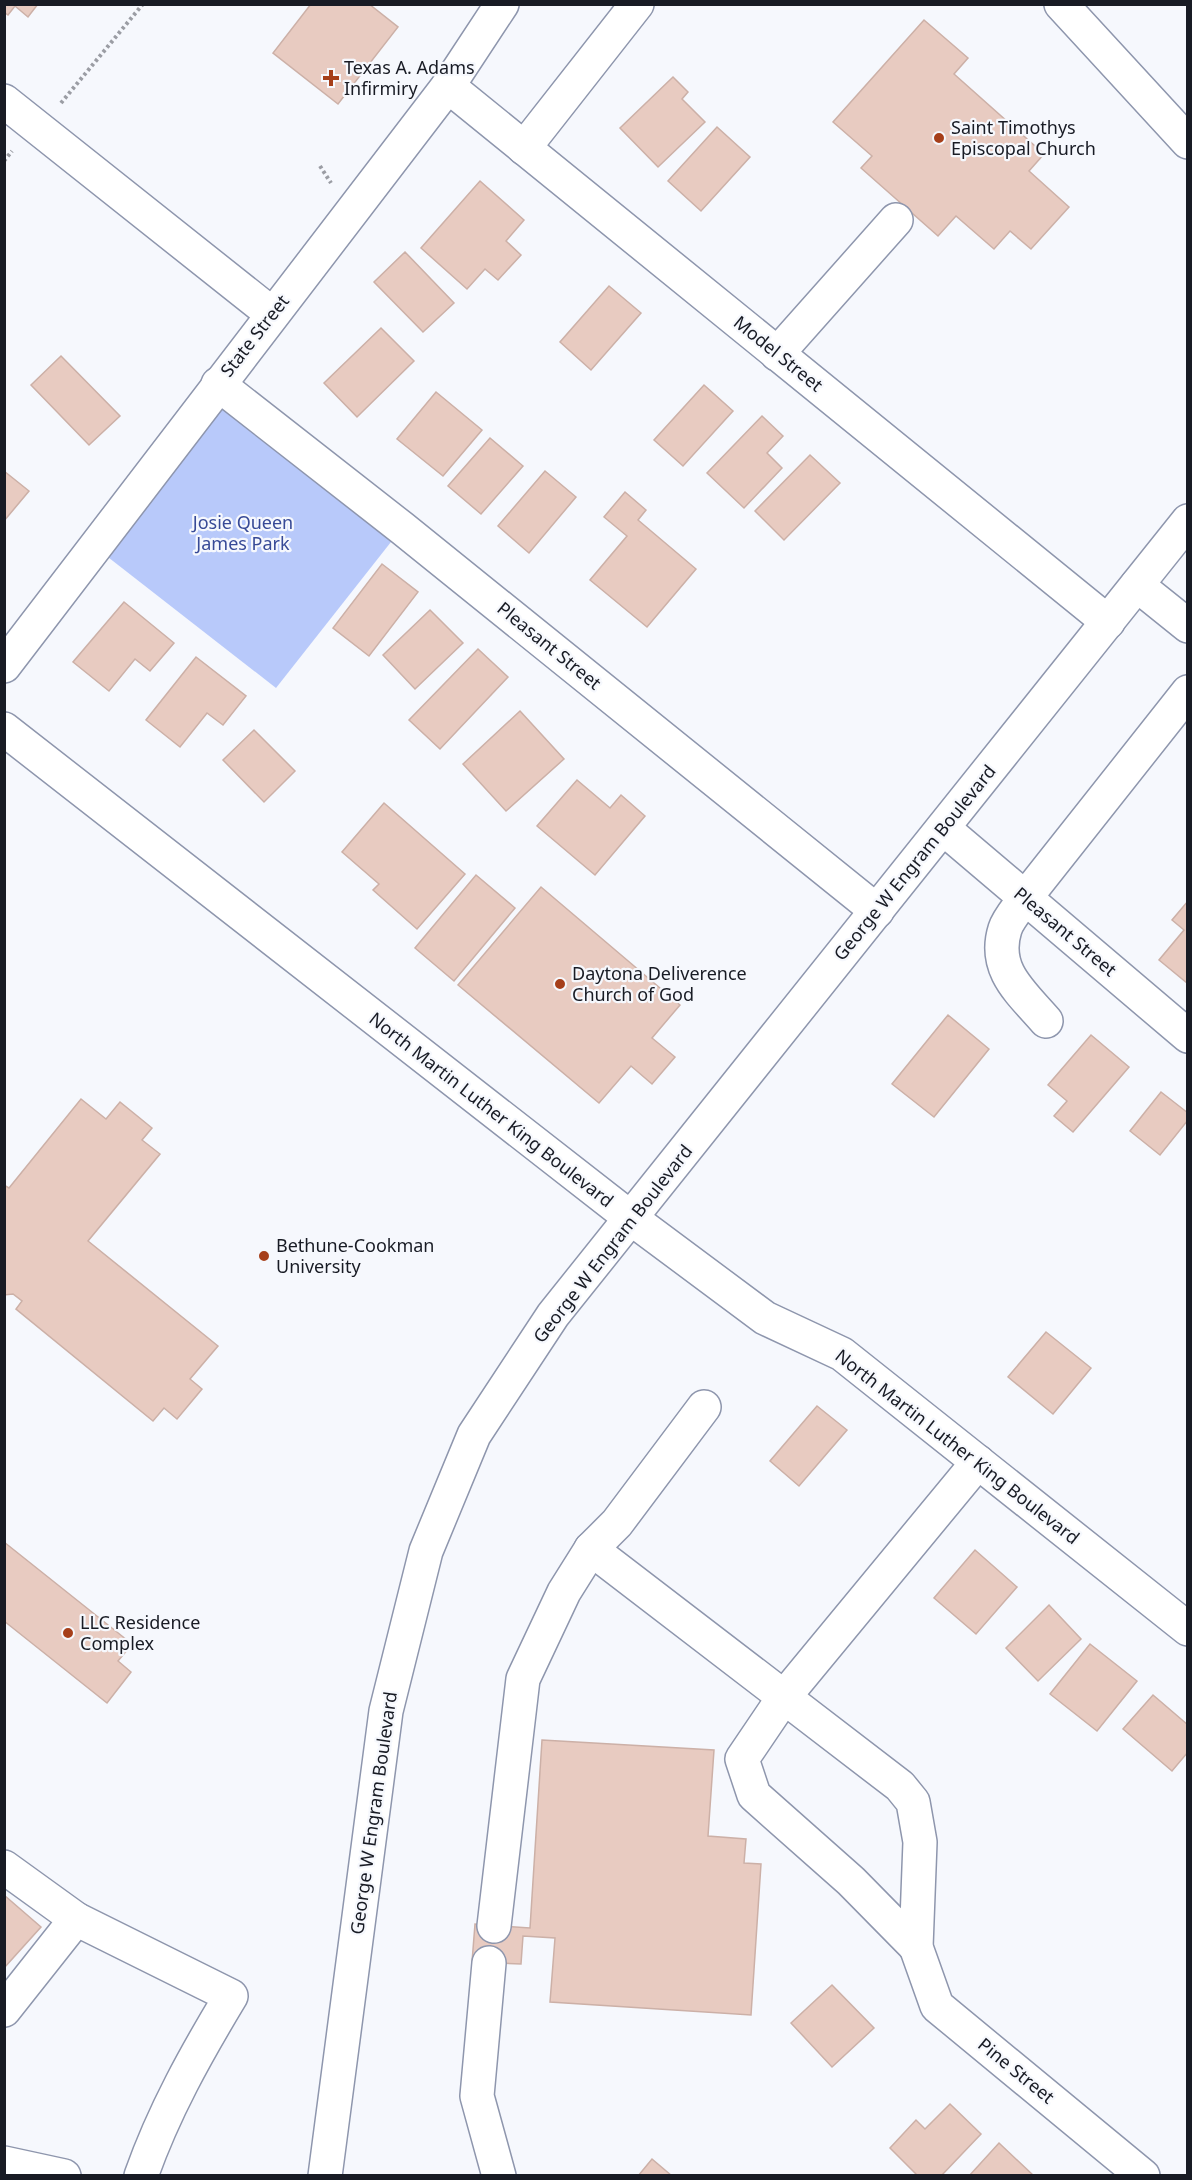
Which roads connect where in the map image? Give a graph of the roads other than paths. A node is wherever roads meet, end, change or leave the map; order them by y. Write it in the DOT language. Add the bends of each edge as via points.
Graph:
graph roads {
  1 [pos="502,4"];
  2 [pos="637,4"];
  3 [pos="1061,4"];
  4 [pos="448,86"];
  5 [pos="4,101"];
  6 [pos="1188,142"];
  7 [pos="524,148"];
  8 [pos="896,220"];
  9 [pos="272,315"];
  10 [pos="777,354"];
  11 [pos="218,384"];
  12 [pos="1188,521"];
  13 [pos="1137,585"];
  14 [pos="1107,622"];
  15 [pos="1188,626"];
  16 [pos="4,666"];
  17 [pos="1188,692"];
  18 [pos="4,729"];
  19 [pos="943,828"];
  20 [pos="1025,898"];
  21 [pos="877,911"];
  22 [pos="1046,1021"];
  23 [pos="1188,1036"];
  24 [pos="632,1219"];
  25 [pos="704,1407"];
  26 [pos="978,1462"];
  27 [pos="591,1549"];
  28 [pos="1186,1626"];
  29 [pos="784,1697"];
  30 [pos="4,1867"];
  31 [pos="76,1919"];
  32 [pos="494,1926"];
  33 [pos="916,1947"];
  34 [pos="489,1963"];
  35 [pos="4,2010"];
  36 [pos="4,2163"];
  37 [pos="64,2175"];
  38 [pos="141,2175"];
  39 [pos="325,2175"];
  40 [pos="500,2175"];
  41 [pos="1143,2175"];
  1 -- 4 [label="street, State Street"];
  2 -- 7 [label="street"];
  3 -- 6 [label="street"];
  4 -- 7 [label="street, Model Street"];
  4 -- 9 [label="street, State Street"];
  5 -- 9 [label="street"];
  7 -- 10 [label="street, Model Street"];
  8 -- 10 [label="street"];
  9 -- 11 [label="street, State Street"];
  10 -- 14 [label="street, Model Street"];
  11 -- 16 [label="street, State Street"];
  11 -- 21 [label="street, Pleasant Street"];
  12 -- 13 [label="street, George W Engram Boulevard"];
  13 -- 14 [label="street, George W Engram Boulevard"];
  13 -- 15 [label="street"];
  14 -- 19 [label="street, George W Engram Boulevard"];
  17 -- 20 [label="street"];
  18 -- 24 [label="street, North Martin Luther King Boulevard"];
  19 -- 20 [label="street, Pleasant Street"];
  19 -- 21 [label="street, George W Engram Boulevard"];
  20 -- 22 [label="street" via="1005,929 1002,964"];
  20 -- 23 [label="street, Pleasant Street"];
  21 -- 24 [label="street, George W Engram Boulevard"];
  24 -- 26 [label="street, North Martin Luther King Boulevard" via="765,1318 842,1354"];
  24 -- 39 [label="street, George W Engram Boulevard" via="553,1315 474,1435 426,1551 386,1710"];
  25 -- 27 [label="street" via="616,1523"];
  26 -- 28 [label="street, North Martin Luther King Boulevard"];
  26 -- 29 [label="street"];
  27 -- 29 [label="street"];
  27 -- 32 [label="street" via="564,1592 523,1679"];
  29 -- 33 [label="street" via="900,1786 913,1802 920,1842"];
  29 -- 33 [label="street" via="741,1760 754,1796 851,1881"];
  30 -- 31 [label="street"];
  31 -- 35 [label="street"];
  31 -- 38 [label="street" via="231,1996 158,2128"];
  33 -- 41 [label="street, Pine Street" via="937,2006"];
  34 -- 40 [label="street" via="477,2096"];
  36 -- 37 [label="street"];
}
